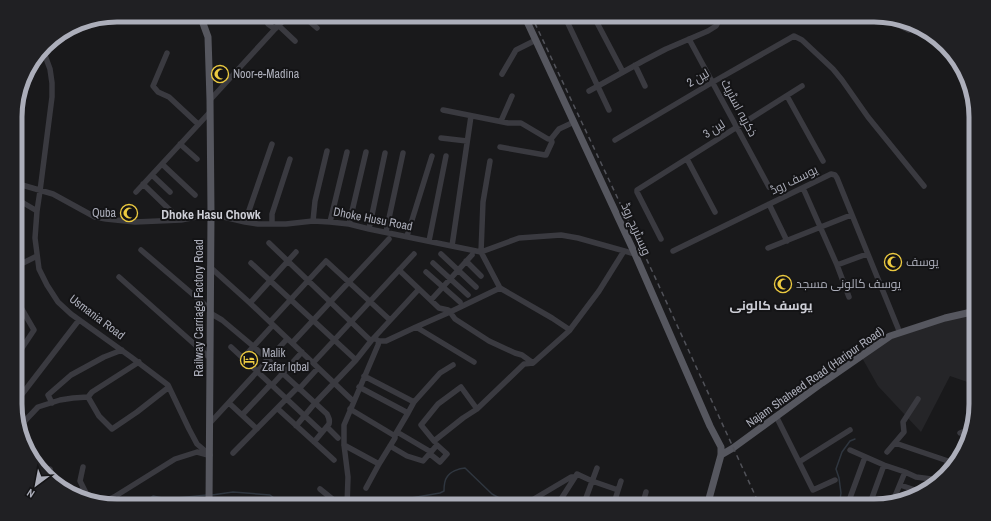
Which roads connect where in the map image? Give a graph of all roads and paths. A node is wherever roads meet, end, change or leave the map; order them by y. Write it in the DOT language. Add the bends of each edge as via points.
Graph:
graph roads {
  1 [pos="203,22"];
  2 [pos="267,22"];
  3 [pos="281,22"];
  4 [pos="310,22"];
  5 [pos="527,22"];
  6 [pos="567,22"];
  7 [pos="597,22"];
  8 [pos="718,22"];
  9 [pos="901,26"];
  10 [pos="276,27"];
  11 [pos="317,28"];
  12 [pos="910,30"];
  13 [pos="689,39"];
  14 [pos="295,40"];
  15 [pos="536,40"];
  16 [pos="166,53"];
  17 [pos="45,55"];
  18 [pos="635,65"];
  19 [pos="622,72"];
  20 [pos="502,74"];
  21 [pos="713,82"];
  22 [pos="598,86"];
  23 [pos="645,86"];
  24 [pos="802,86"];
  25 [pos="589,91"];
  26 [pos="512,96"];
  27 [pos="787,96"];
  28 [pos="210,100"];
  29 [pos="443,110"];
  30 [pos="609,110"];
  31 [pos="210,112"];
  32 [pos="471,116"];
  33 [pos="501,122"];
  34 [pos="574,122"];
  35 [pos="198,124"];
  36 [pos="737,127"];
  37 [pos="441,138"];
  38 [pos="551,139"];
  39 [pos="615,140"];
  40 [pos="467,141"];
  41 [pos="180,144"];
  42 [pos="272,144"];
  43 [pos="500,147"];
  44 [pos="327,151"];
  45 [pos="347,152"];
  46 [pos="366,152"];
  47 [pos="385,153"];
  48 [pos="403,153"];
  49 [pos="432,156"];
  50 [pos="446,156"];
  51 [pos="290,158"];
  52 [pos="197,159"];
  53 [pos="687,159"];
  54 [pos="490,161"];
  55 [pos="823,161"];
  56 [pos="162,164"];
  57 [pos="152,175"];
  58 [pos="143,184"];
  59 [pos="22,185"];
  60 [pos="924,186"];
  61 [pos="769,187"];
  62 [pos="803,188"];
  63 [pos="40,191"];
  64 [pos="136,192"];
  65 [pos="170,192"];
  66 [pos="195,195"];
  67 [pos="22,202"];
  68 [pos="769,204"];
  69 [pos="37,211"];
  70 [pos="172,212"];
  71 [pos="715,212"];
  72 [pos="211,214"];
  73 [pos="851,215"];
  74 [pos="313,220"];
  75 [pos="245,222"];
  76 [pos="330,222"];
  77 [pos="272,224"];
  78 [pos="349,224"];
  79 [pos="820,227"];
  80 [pos="370,229"];
  81 [pos="386,232"];
  82 [pos="407,236"];
  83 [pos="388,238"];
  84 [pos="661,239"];
  85 [pos="429,241"];
  86 [pos="787,241"];
  87 [pos="269,243"];
  88 [pos="452,246"];
  89 [pos="768,248"];
  90 [pos="141,250"];
  91 [pos="673,250"];
  92 [pos="624,251"];
  93 [pos="296,252"];
  94 [pos="481,252"];
  95 [pos="414,254"];
  96 [pos="441,254"];
  97 [pos="635,254"];
  98 [pos="867,254"];
  99 [pos="472,255"];
  100 [pos="37,256"];
  101 [pos="288,261"];
  102 [pos="466,262"];
  103 [pos="251,263"];
  104 [pos="433,263"];
  105 [pos="22,264"];
  106 [pos="837,265"];
  107 [pos="210,267"];
  108 [pos="399,270"];
  109 [pos="458,270"];
  110 [pos="426,272"];
  111 [pos="482,276"];
  112 [pos="119,277"];
  113 [pos="450,279"];
  114 [pos="270,280"];
  115 [pos="308,281"];
  116 [pos="349,281"];
  117 [pos="443,287"];
  118 [pos="476,287"];
  119 [pos="500,288"];
  120 [pos="419,289"];
  121 [pos="468,295"];
  122 [pos="850,297"];
  123 [pos="291,300"];
  124 [pos="430,300"];
  125 [pos="330,302"];
  126 [pos="370,302"];
  127 [pos="460,302"];
  128 [pos="250,303"];
  129 [pos="22,309"];
  130 [pos="210,311"];
  131 [pos="450,312"];
  132 [pos="969,313"];
  133 [pos="79,320"];
  134 [pos="313,320"];
  135 [pos="390,320"];
  136 [pos="351,322"];
  137 [pos="272,324"];
  138 [pos="416,326"];
  139 [pos="570,330"];
  140 [pos="900,333"];
  141 [pos="334,340"];
  142 [pos="374,340"];
  143 [pos="290,341"];
  144 [pos="24,345"];
  145 [pos="253,346"];
  146 [pos="231,347"];
  147 [pos="22,348"];
  148 [pos="122,350"];
  149 [pos="302,352"];
  150 [pos="210,358"];
  151 [pos="243,358"];
  152 [pos="268,360"];
  153 [pos="356,360"];
  154 [pos="139,362"];
  155 [pos="474,362"];
  156 [pos="313,363"];
  157 [pos="533,363"];
  158 [pos="453,365"];
  159 [pos="318,368"];
  160 [pos="258,372"];
  161 [pos="283,374"];
  162 [pos="364,376"];
  163 [pos="334,383"];
  164 [pos="272,385"];
  165 [pos="169,387"];
  166 [pos="359,387"];
  167 [pos="298,388"];
  168 [pos="22,394"];
  169 [pos="88,397"];
  170 [pos="287,399"];
  171 [pos="918,399"];
  172 [pos="353,401"];
  173 [pos="414,402"];
  174 [pos="52,403"];
  175 [pos="229,403"];
  176 [pos="315,403"];
  177 [pos="278,409"];
  178 [pos="350,409"];
  179 [pos="477,410"];
  180 [pos="408,413"];
  181 [pos="242,415"];
  182 [pos="305,416"];
  183 [pos="776,416"];
  184 [pos="24,422"];
  185 [pos="210,423"];
  186 [pos="296,426"];
  187 [pos="327,427"];
  188 [pos="257,429"];
  189 [pos="850,430"];
  190 [pos="965,430"];
  191 [pos="322,432"];
  192 [pos="960,432"];
  193 [pos="396,434"];
  194 [pos="338,438"];
  195 [pos="314,442"];
  196 [pos="895,443"];
  197 [pos="344,445"];
  198 [pos="390,446"];
  199 [pos="850,450"];
  200 [pos="887,452"];
  201 [pos="233,453"];
  202 [pos="721,455"];
  203 [pos="210,456"];
  204 [pos="865,457"];
  205 [pos="334,460"];
  206 [pos="799,462"];
  207 [pos="379,464"];
  208 [pos="884,465"];
  209 [pos="946,465"];
  210 [pos="83,467"];
  211 [pos="597,468"];
  212 [pos="905,472"];
  213 [pos="575,477"];
  214 [pos="932,479"];
  215 [pos="835,480"];
  216 [pos="592,481"];
  217 [pos="622,481"];
  218 [pos="900,485"];
  219 [pos="366,488"];
  220 [pos="84,489"];
  221 [pos="320,489"];
  222 [pos="618,490"];
  223 [pos="914,490"];
  224 [pos="80,491"];
  225 [pos="646,492"];
  226 [pos="86,494"];
  227 [pos="895,496"];
  228 [pos="110,498"];
  229 [pos="209,499"];
  230 [pos="332,499"];
  231 [pos="346,499"];
  232 [pos="534,499"];
  233 [pos="561,499"];
  234 [pos="586,499"];
  235 [pos="615,499"];
  236 [pos="644,499"];
  237 [pos="709,499"];
  238 [pos="850,499"];
  239 [pos="872,499"];
  1 -- 28 [label="main road, Railway Carriage Factory Road" via="208,37"];
  2 -- 10 [label="street"];
  3 -- 10 [label="street"];
  4 -- 11 [label="street"];
  5 -- 15 [label="main road, ویسٹریج روڈ"];
  6 -- 22 [label="street"];
  7 -- 19 [label="street"];
  8 -- 13 [label="street" via="708,31"];
  9 -- 12 [label="street"];
  10 -- 14 [label="street"];
  10 -- 28 [label="street"];
  13 -- 18 [label="street"];
  13 -- 21 [label="street, ذکریہ اسٹریٹ"];
  15 -- 20 [label="street" via="516,50"];
  15 -- 34 [label="main road, ویسٹریج روڈ"];
  16 -- 35 [label="street" via="153,86"];
  17 -- 63 [label="street, Usmania Road" via="50,69 52,101"];
  18 -- 19 [label="street"];
  18 -- 23 [label="street"];
  19 -- 22 [label="street"];
  21 -- 36 [label="street, ذکریہ اسٹریٹ"];
  21 -- 39 [label="street, لین 2"];
  21 -- 60 [label="street, لین 2" via="794,36 802,40 833,69"];
  22 -- 25 [label="street"];
  22 -- 30 [label="street"];
  24 -- 27 [label="street, لین 3"];
  26 -- 33 [label="street"];
  27 -- 36 [label="street, لین 3"];
  27 -- 55 [label="street"];
  28 -- 31 [label="main road, Railway Carriage Factory Road"];
  29 -- 32 [label="street"];
  31 -- 35 [label="street"];
  31 -- 72 [label="main road, Railway Carriage Factory Road"];
  32 -- 33 [label="street"];
  32 -- 40 [label="street"];
  33 -- 38 [label="street" via="521,123"];
  34 -- 38 [label="street" via="559,129"];
  34 -- 97 [label="main road, ویسٹریج روڈ"];
  35 -- 41 [label="street"];
  36 -- 53 [label="street, لین 3"];
  36 -- 61 [label="street, ذکریہ اسٹریٹ"];
  37 -- 40 [label="street"];
  38 -- 43 [label="street" via="546,155"];
  40 -- 88 [label="street"];
  41 -- 52 [label="street"];
  41 -- 56 [label="street"];
  42 -- 75 [label="street"];
  44 -- 74 [label="street"];
  45 -- 76 [label="street"];
  46 -- 78 [label="street"];
  47 -- 80 [label="street"];
  48 -- 81 [label="street"];
  49 -- 82 [label="street"];
  50 -- 85 [label="street"];
  51 -- 77 [label="street" via="272,214"];
  53 -- 71 [label="street"];
  53 -- 84 [label="street, لین 3" via="637,190"];
  54 -- 94 [label="street" via="483,202"];
  56 -- 57 [label="street"];
  56 -- 66 [label="street"];
  57 -- 58 [label="street"];
  57 -- 65 [label="street"];
  58 -- 64 [label="street"];
  58 -- 70 [label="street"];
  59 -- 63 [label="street, Dhoke Husu Road"];
  62 -- 68 [label="street, یوسف روڈ"];
  62 -- 73 [label="street, یوسف روڈ" via="831,174 835,175"];
  62 -- 79 [label="street"];
  63 -- 69 [label="street, Usmania Road"];
  63 -- 72 [label="street, Dhoke Husu Road" via="53,194 84,212 106,219 135,222 182,220"];
  67 -- 69 [label="street"];
  68 -- 86 [label="street"];
  68 -- 91 [label="street, یوسف روڈ"];
  69 -- 100 [label="street, Usmania Road"];
  72 -- 75 [label="street, Dhoke Husu Road"];
  72 -- 107 [label="main road, Railway Carriage Factory Road"];
  73 -- 79 [label="street"];
  73 -- 98 [label="street, یوسف روڈ"];
  74 -- 76 [label="street, Dhoke Husu Road"];
  74 -- 77 [label="street, Dhoke Husu Road"];
  75 -- 77 [label="street, Dhoke Husu Road"];
  76 -- 78 [label="street, Dhoke Husu Road"];
  78 -- 80 [label="street, Dhoke Husu Road"];
  79 -- 86 [label="street"];
  79 -- 106 [label="street"];
  80 -- 81 [label="street, Dhoke Husu Road"];
  81 -- 82 [label="street, Dhoke Husu Road"];
  82 -- 85 [label="street, Dhoke Husu Road"];
  83 -- 116 [label="street"];
  85 -- 88 [label="street, Dhoke Husu Road"];
  86 -- 89 [label="street"];
  87 -- 101 [label="street"];
  88 -- 94 [label="street, Dhoke Husu Road"];
  90 -- 130 [label="street"];
  92 -- 94 [label="street" via="561,235 519,238"];
  92 -- 97 [label="street"];
  92 -- 139 [label="street"];
  93 -- 101 [label="street"];
  94 -- 119 [label="street"];
  95 -- 108 [label="street"];
  96 -- 109 [label="street"];
  97 -- 202 [label="main road, ویسٹریج روڈ" via="721,447"];
  98 -- 106 [label="street"];
  98 -- 140 [label="street, یوسف روڈ"];
  99 -- 102 [label="street"];
  100 -- 105 [label="street"];
  100 -- 133 [label="street, Usmania Road" via="39,269 58,302"];
  101 -- 114 [label="street"];
  101 -- 115 [label="street"];
  102 -- 109 [label="street"];
  102 -- 111 [label="street"];
  103 -- 114 [label="street"];
  104 -- 113 [label="street"];
  106 -- 122 [label="street"];
  107 -- 128 [label="street"];
  107 -- 130 [label="main road, Railway Carriage Factory Road"];
  108 -- 120 [label="street"];
  108 -- 126 [label="street"];
  109 -- 113 [label="street"];
  109 -- 118 [label="street"];
  110 -- 117 [label="street"];
  112 -- 150 [label="street"];
  113 -- 117 [label="street"];
  113 -- 121 [label="street"];
  114 -- 123 [label="street"];
  114 -- 128 [label="street"];
  115 -- 116 [label="street" via="326,261"];
  115 -- 123 [label="street"];
  115 -- 125 [label="street"];
  116 -- 125 [label="street"];
  116 -- 126 [label="street"];
  117 -- 124 [label="street"];
  117 -- 127 [label="street"];
  119 -- 131 [label="street"];
  119 -- 139 [label="street"];
  120 -- 124 [label="street"];
  120 -- 135 [label="street"];
  123 -- 134 [label="street"];
  123 -- 137 [label="street"];
  124 -- 131 [label="street" via="439,308"];
  125 -- 134 [label="street"];
  125 -- 136 [label="street"];
  126 -- 135 [label="street"];
  126 -- 136 [label="street"];
  128 -- 137 [label="street"];
  129 -- 144 [label="street" via="34,330"];
  130 -- 145 [label="street"];
  130 -- 150 [label="main road, Railway Carriage Factory Road"];
  131 -- 138 [label="street"];
  131 -- 157 [label="street" via="455,319 489,341 522,355"];
  132 -- 140 [label="main road, Najam Shaheed Road (Haripur Road)"];
  133 -- 148 [label="street, Usmania Road"];
  133 -- 168 [label="street"];
  134 -- 141 [label="street"];
  134 -- 143 [label="street"];
  135 -- 142 [label="street"];
  136 -- 141 [label="street"];
  136 -- 142 [label="street"];
  137 -- 143 [label="street"];
  137 -- 145 [label="street"];
  138 -- 142 [label="street" via="386,341"];
  138 -- 155 [label="street"];
  139 -- 157 [label="street"];
  140 -- 183 [label="main road, Najam Shaheed Road (Haripur Road)" via="884,340"];
  141 -- 153 [label="street"];
  141 -- 156 [label="street"];
  142 -- 153 [label="street"];
  142 -- 162 [label="street"];
  143 -- 149 [label="street"];
  143 -- 152 [label="street"];
  144 -- 147 [label="street"];
  145 -- 151 [label="street"];
  145 -- 152 [label="street"];
  146 -- 151 [label="street"];
  148 -- 154 [label="street, Usmania Road"];
  148 -- 174 [label="street" via="70,375 48,395"];
  149 -- 156 [label="street"];
  149 -- 161 [label="street"];
  150 -- 185 [label="main road, Railway Carriage Factory Road"];
  151 -- 160 [label="street"];
  152 -- 160 [label="street"];
  152 -- 161 [label="street"];
  153 -- 163 [label="street"];
  154 -- 165 [label="street, Usmania Road"];
  154 -- 169 [label="street"];
  156 -- 159 [label="street"];
  157 -- 179 [label="street" via="524,364"];
  158 -- 173 [label="street" via="440,373"];
  159 -- 163 [label="street"];
  159 -- 167 [label="street"];
  160 -- 164 [label="street"];
  160 -- 175 [label="street"];
  161 -- 164 [label="street"];
  161 -- 167 [label="street"];
  162 -- 166 [label="street"];
  162 -- 173 [label="street"];
  163 -- 172 [label="street"];
  163 -- 176 [label="street"];
  164 -- 170 [label="street"];
  164 -- 181 [label="street"];
  165 -- 169 [label="street" via="112,429 99,416"];
  165 -- 203 [label="street, Usmania Road" via="196,444"];
  166 -- 172 [label="street"];
  166 -- 180 [label="street"];
  167 -- 170 [label="street"];
  167 -- 176 [label="street"];
  169 -- 174 [label="street"];
  170 -- 177 [label="street"];
  170 -- 182 [label="street"];
  171 -- 196 [label="street" via="903,422 904,432"];
  172 -- 178 [label="street"];
  173 -- 180 [label="street"];
  174 -- 184 [label="street" via="38,407"];
  175 -- 181 [label="street"];
  175 -- 185 [label="street"];
  176 -- 182 [label="street"];
  176 -- 187 [label="street" via="329,417"];
  177 -- 186 [label="street"];
  177 -- 188 [label="street"];
  178 -- 193 [label="street"];
  178 -- 197 [label="street" via="344,425"];
  179 -- 179 [label="street" via="434,441 421,425 438,404 461,387"];
  180 -- 193 [label="street"];
  181 -- 188 [label="street"];
  182 -- 186 [label="street"];
  182 -- 191 [label="street"];
  183 -- 202 [label="main road, Najam Shaheed Road (Haripur Road)"];
  183 -- 206 [label="street"];
  185 -- 203 [label="main road, Railway Carriage Factory Road"];
  186 -- 195 [label="street"];
  187 -- 191 [label="street"];
  187 -- 194 [label="street"];
  188 -- 201 [label="street"];
  189 -- 206 [label="street"];
  190 -- 192 [label="street"];
  191 -- 195 [label="street"];
  193 -- 198 [label="street"];
  193 -- 198 [label="street" via="430,453 423,461 407,456"];
  195 -- 205 [label="street"];
  196 -- 200 [label="street"];
  196 -- 209 [label="street" via="948,461"];
  197 -- 207 [label="street"];
  197 -- 231 [label="street" via="348,476"];
  198 -- 207 [label="street"];
  199 -- 204 [label="street"];
  202 -- 237 [label="main road"];
  203 -- 228 [label="street" via="197,452 175,459"];
  203 -- 229 [label="main road, Railway Carriage Factory Road"];
  204 -- 208 [label="street"];
  204 -- 238 [label="street"];
  206 -- 215 [label="street" via="814,490"];
  207 -- 219 [label="street"];
  208 -- 212 [label="street"];
  208 -- 239 [label="street"];
  210 -- 220 [label="street" via="80,481"];
  211 -- 216 [label="street"];
  212 -- 214 [label="street"];
  212 -- 218 [label="street"];
  213 -- 216 [label="street" via="577,474"];
  213 -- 232 [label="street"];
  213 -- 233 [label="street"];
  216 -- 222 [label="street"];
  216 -- 234 [label="street"];
  217 -- 222 [label="street"];
  218 -- 223 [label="street"];
  218 -- 227 [label="street"];
  220 -- 224 [label="street"];
  220 -- 226 [label="street"];
  221 -- 230 [label="street"];
  222 -- 235 [label="street"];
  225 -- 236 [label="street"];
}
